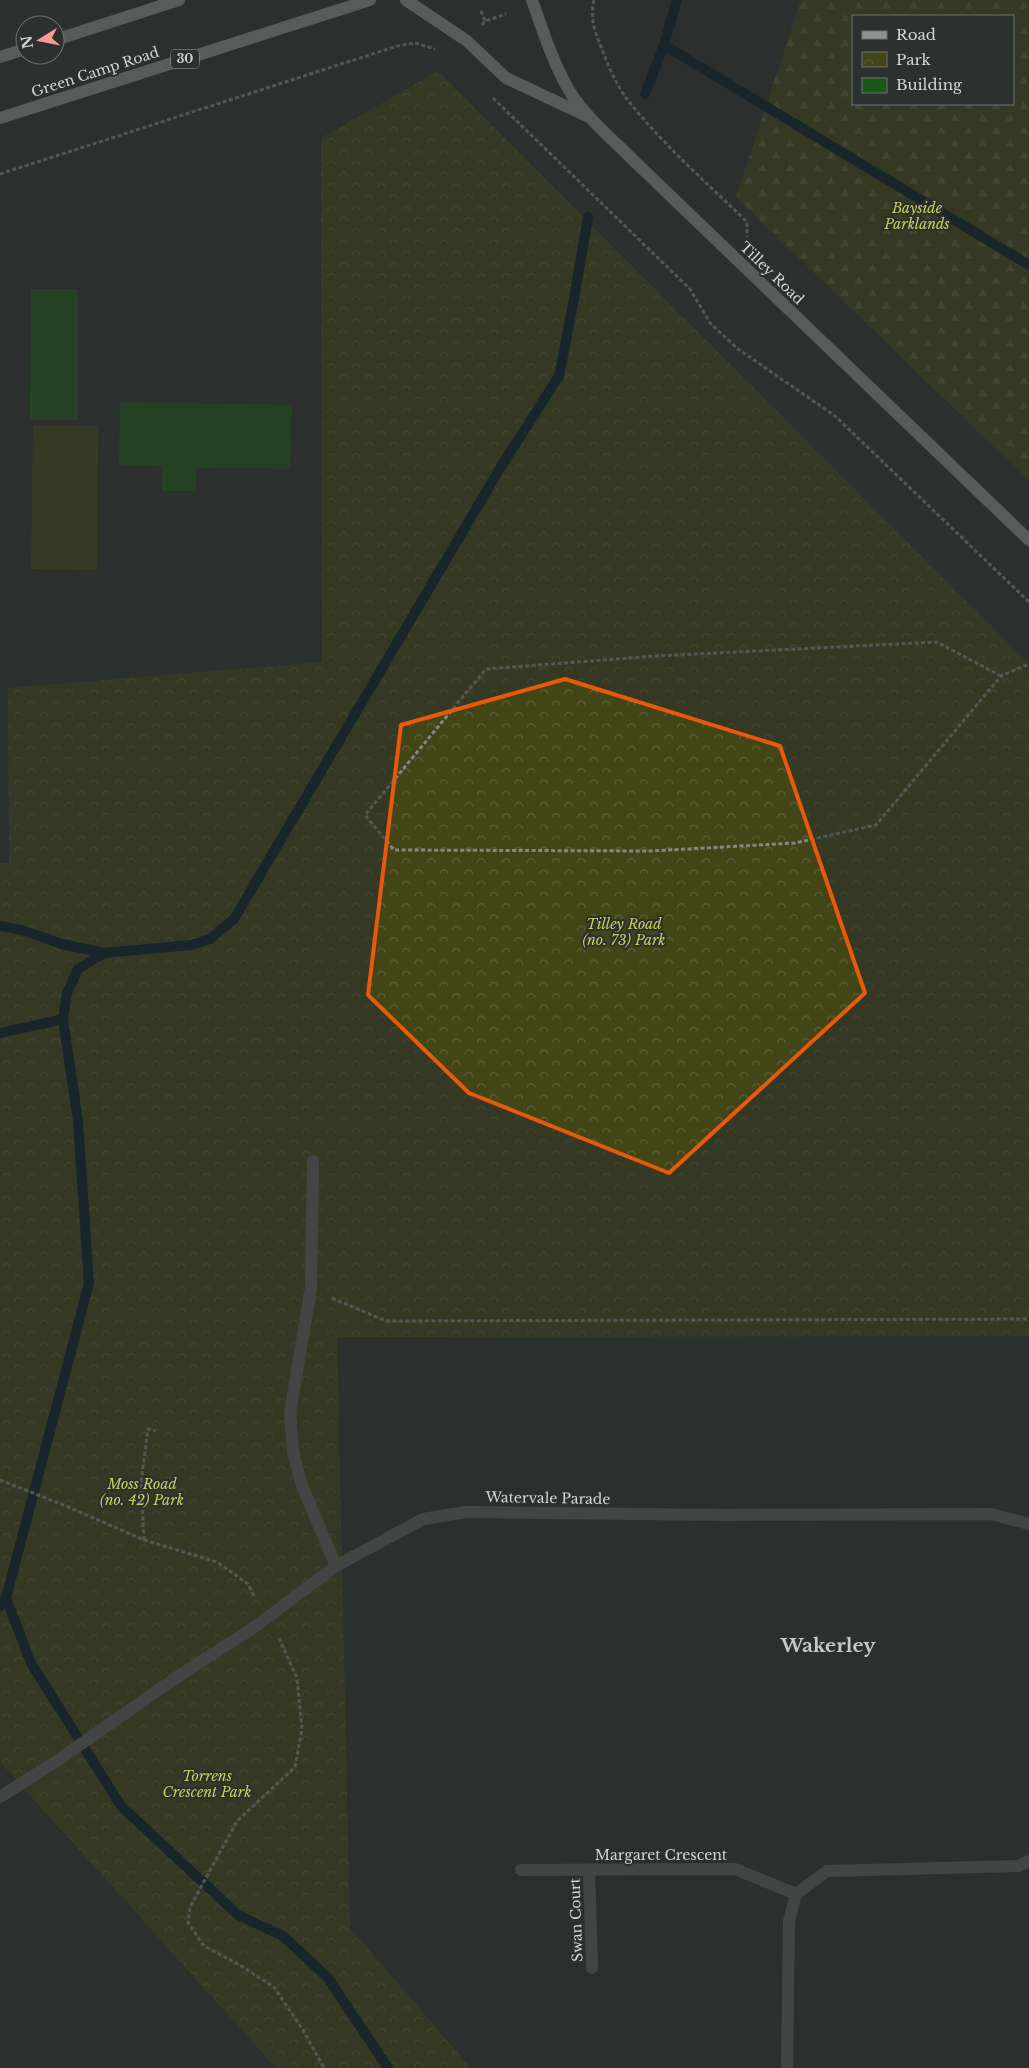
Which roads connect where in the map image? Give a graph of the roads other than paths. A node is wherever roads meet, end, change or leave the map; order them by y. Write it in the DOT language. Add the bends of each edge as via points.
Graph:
graph roads {
  1 [pos="179,0"];
  2 [pos="370,0"];
  3 [pos="406,0"];
  4 [pos="532,0"];
  5 [pos="65,37"];
  6 [pos="15,52"];
  7 [pos="0,57"];
  8 [pos="0,118"];
  9 [pos="593,119"];
  10 [pos="1029,540"];
  11 [pos="313,1161"];
  12 [pos="1029,1524"];
  13 [pos="336,1566"];
  14 [pos="0,1797"];
  15 [pos="1029,1861"];
  16 [pos="521,1870"];
  17 [pos="589,1870"];
  18 [pos="796,1894"];
  19 [pos="592,1968"];
  20 [pos="787,2068"];
  1 -- 5 [label="main road"];
  2 -- 8 [label="main road, Green Camp Road / 30"];
  3 -- 9 [label="main road" via="468,41 506,78"];
  4 -- 9 [label="main road, Tilley Road" via="552,57 571,93"];
  6 -- 7 [label="main road"];
  9 -- 10 [label="main road, Tilley Road"];
  11 -- 13 [label="street" via="311,1288 290,1413 293,1452 302,1486"];
  12 -- 13 [label="street, Watervale Parade" via="991,1514 466,1512 422,1519"];
  13 -- 14 [label="street, Watervale Parade" via="256,1626"];
  15 -- 18 [label="street" via="1018,1866 827,1871"];
  16 -- 17 [label="street, Margaret Crescent"];
  17 -- 18 [label="street, Margaret Crescent" via="735,1869"];
  17 -- 19 [label="street, Swan Court"];
  18 -- 20 [label="street" via="789,1921"];
}
